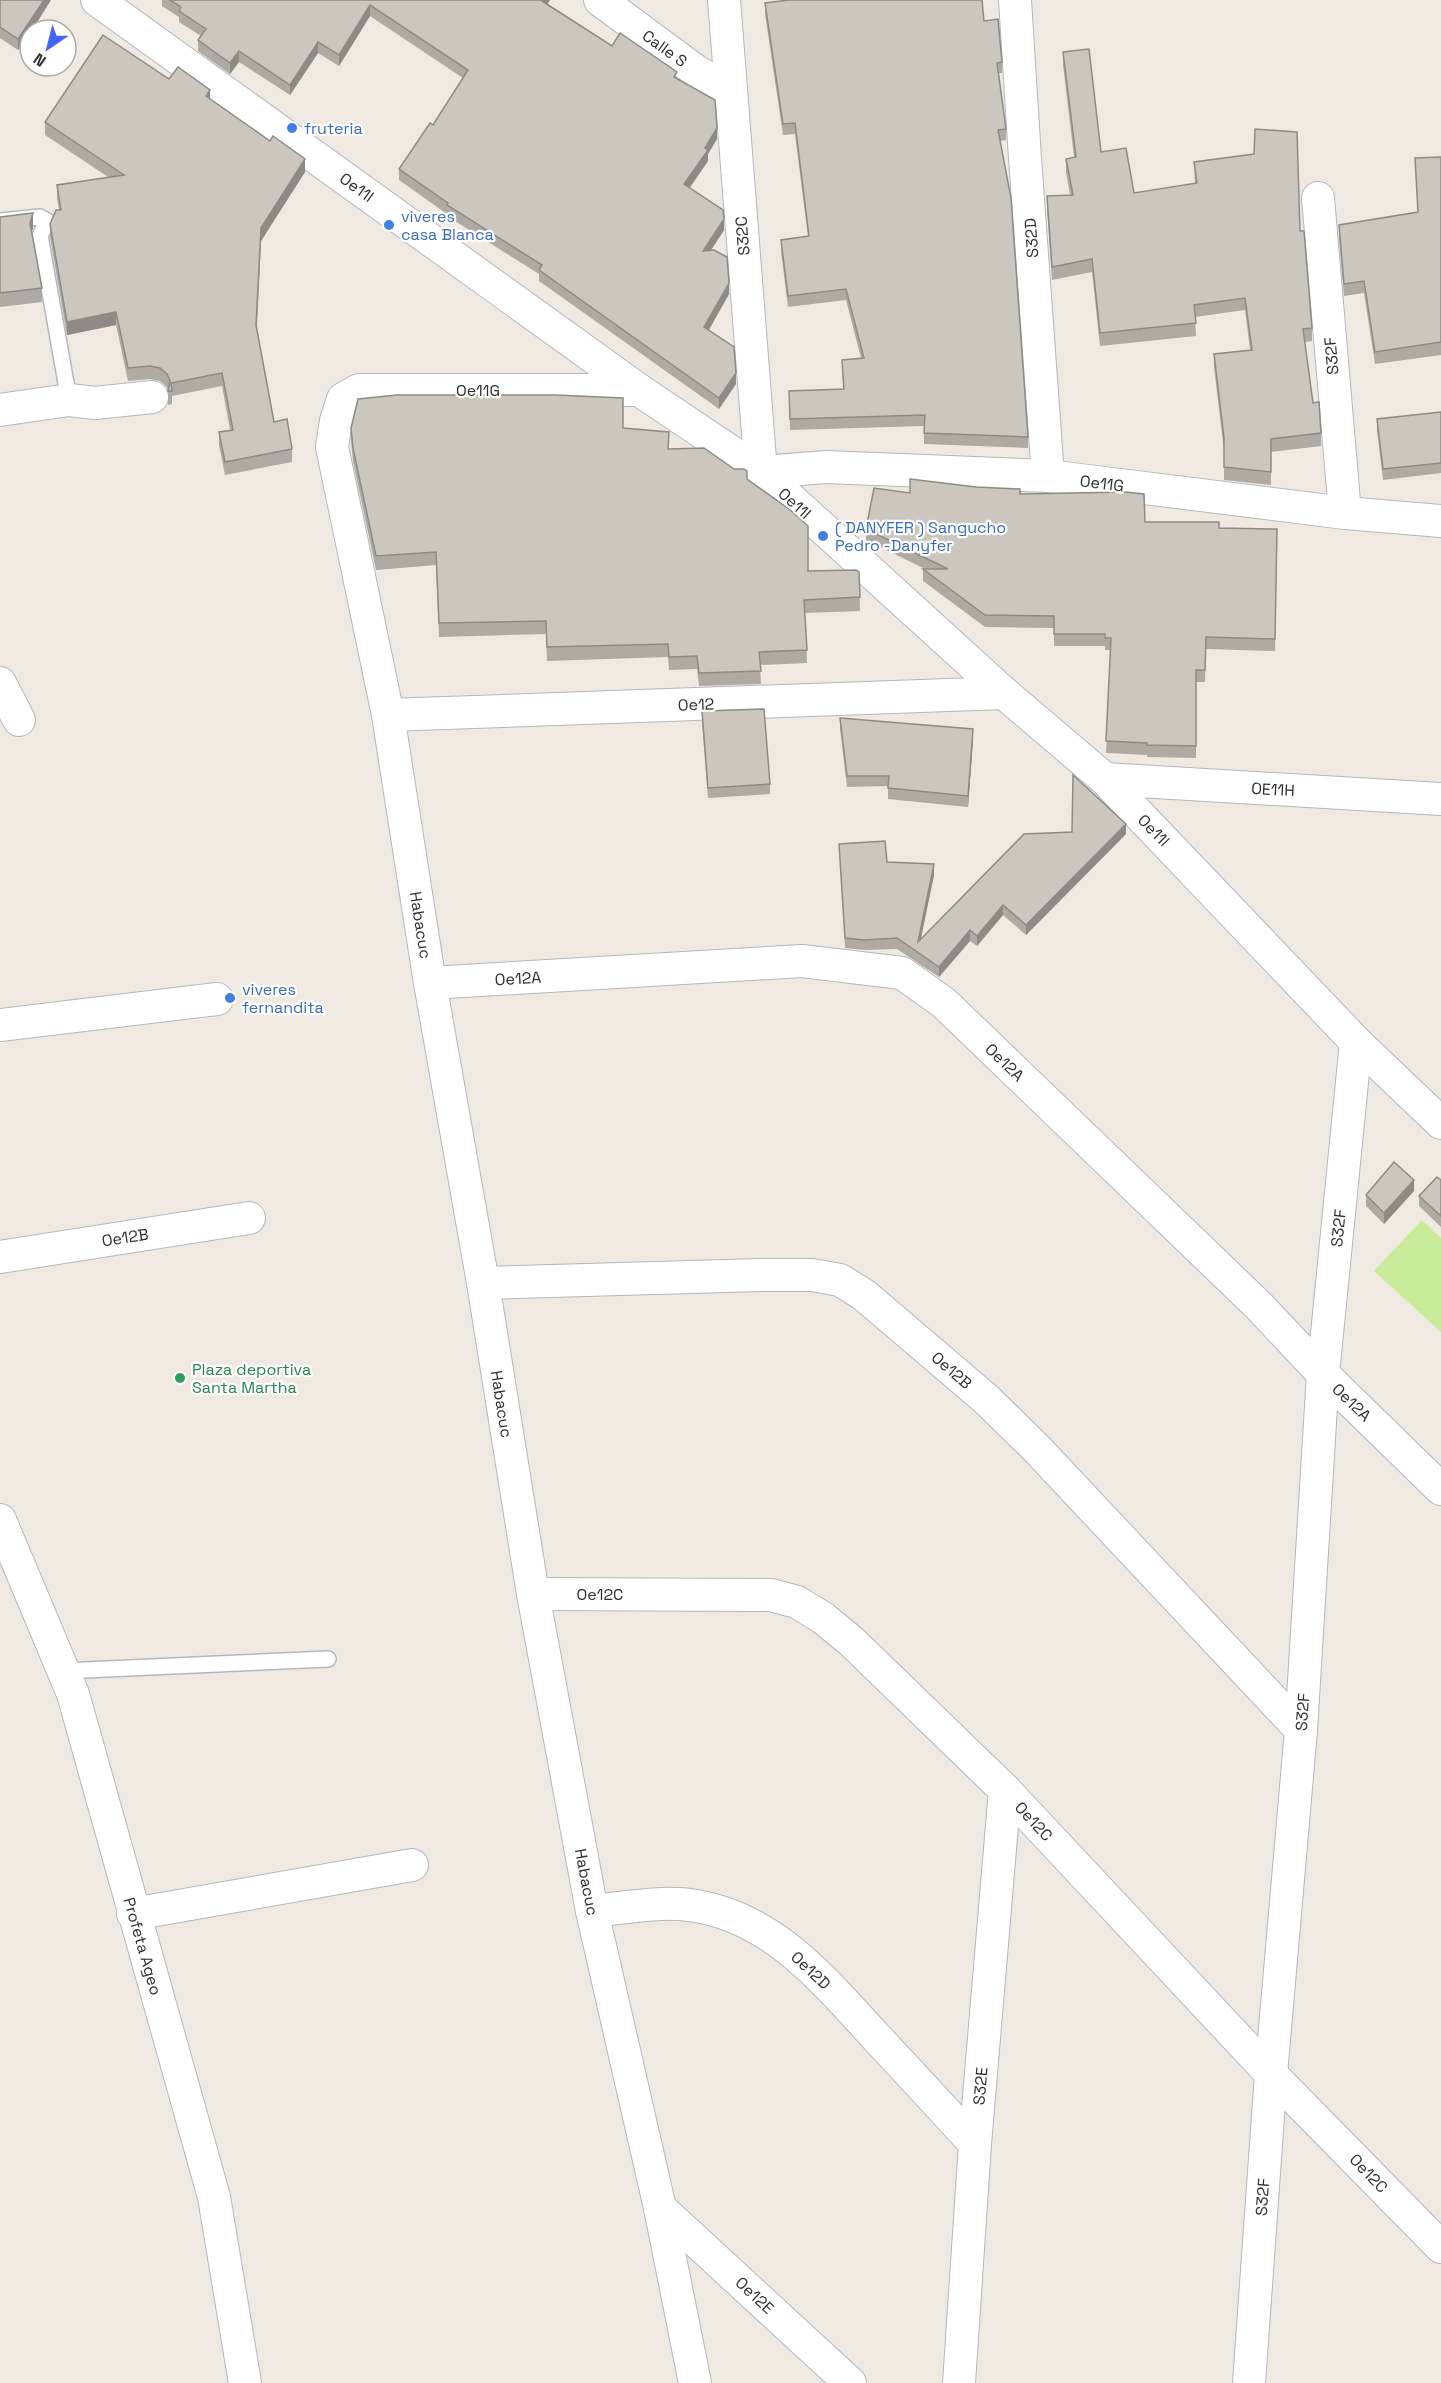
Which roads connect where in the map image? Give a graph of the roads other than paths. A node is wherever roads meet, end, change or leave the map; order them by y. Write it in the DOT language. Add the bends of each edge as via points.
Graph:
graph roads {
  1 [pos="97,0"];
  2 [pos="600,0"];
  3 [pos="724,0"];
  4 [pos="1016,0"];
  5 [pos="731,92"];
  6 [pos="1318,198"];
  7 [pos="0,221"];
  8 [pos="639,390"];
  9 [pos="152,397"];
  10 [pos="69,400"];
  11 [pos="0,410"];
  12 [pos="336,421"];
  13 [pos="761,472"];
  14 [pos="1048,476"];
  15 [pos="1345,513"];
  16 [pos="1441,521"];
  17 [pos="0,683"];
  18 [pos="1004,693"];
  19 [pos="388,715"];
  20 [pos="19,720"];
  21 [pos="1105,779"];
  22 [pos="1441,799"];
  23 [pos="430,983"];
  24 [pos="217,999"];
  25 [pos="0,1025"];
  26 [pos="1356,1042"];
  27 [pos="1441,1123"];
  28 [pos="249,1218"];
  29 [pos="0,1257"];
  30 [pos="483,1283"];
  31 [pos="1323,1374"];
  32 [pos="1441,1489"];
  33 [pos="4,1538"];
  34 [pos="533,1594"];
  35 [pos="328,1659"];
  36 [pos="63,1671"];
  37 [pos="1301,1730"];
  38 [pos="1005,1790"];
  39 [pos="412,1865"];
  40 [pos="592,1911"];
  41 [pos="133,1914"];
  42 [pos="1271,2074"];
  43 [pos="975,2144"];
  44 [pos="660,2208"];
  45 [pos="1441,2247"];
  46 [pos="245,2383"];
  47 [pos="695,2383"];
  48 [pos="850,2383"];
  49 [pos="959,2383"];
  50 [pos="1249,2383"];
  1 -- 8 [label="street, Oe11l"];
  2 -- 5 [label="street, Calle S"];
  3 -- 5 [label="street, S32C"];
  4 -- 14 [label="street, S32D"];
  5 -- 13 [label="street, S32C"];
  6 -- 15 [label="street, S32F"];
  7 -- 10 [label="lane" via="40,217 46,221 40,236"];
  8 -- 12 [label="street, Oe11G" via="359,390 343,399"];
  8 -- 13 [label="street, Oe11l"];
  9 -- 10 [label="street" via="95,403"];
  10 -- 11 [label="street"];
  12 -- 19 [label="street, Habacuc" via="332,447"];
  13 -- 14 [label="street, Oe11G" via="826,467"];
  13 -- 18 [label="street, Oe11l"];
  14 -- 15 [label="street, Oe11G"];
  15 -- 16 [label="street, Oe11G"];
  17 -- 20 [label="street"];
  18 -- 19 [label="street, Oe12"];
  18 -- 21 [label="street, Oe11l"];
  19 -- 23 [label="street, Habacuc"];
  21 -- 22 [label="street, OE11H"];
  21 -- 26 [label="street, Oe11l"];
  23 -- 30 [label="street, Habacuc"];
  23 -- 31 [label="street, Oe12A" via="802,961 902,973 944,1003 1259,1306"];
  24 -- 25 [label="street"];
  26 -- 27 [label="street, Oe11l"];
  26 -- 31 [label="street, S32F"];
  28 -- 29 [label="street, Oe12B"];
  30 -- 34 [label="street, Habacuc"];
  30 -- 37 [label="street, Oe12B" via="760,1275 812,1275 840,1280 864,1295 986,1399"];
  31 -- 32 [label="street, Oe12A"];
  31 -- 37 [label="street, S32F"];
  33 -- 36 [label="street, Profeta Ageo"];
  34 -- 38 [label="street, Oe12C" via="771,1595 797,1602 851,1641"];
  34 -- 40 [label="street, Habacuc"];
  35 -- 36 [label="lane"];
  36 -- 41 [label="street, Profeta Ageo" via="73,1694"];
  37 -- 42 [label="street, S32F"];
  38 -- 42 [label="street, Oe12C"];
  38 -- 43 [label="street, S32E"];
  39 -- 41 [label="street"];
  40 -- 43 [label="street, Oe12D" via="665,1904 696,1906 756,1926 812,1968"];
  40 -- 44 [label="street, Habacuc"];
  41 -- 46 [label="street, Profeta Ageo" via="214,2197"];
  42 -- 45 [label="street, Oe12C"];
  42 -- 50 [label="street, S32F"];
  43 -- 49 [label="street, S32E"];
  44 -- 47 [label="street, Habacuc"];
  44 -- 48 [label="street, Oe12E"];
}
